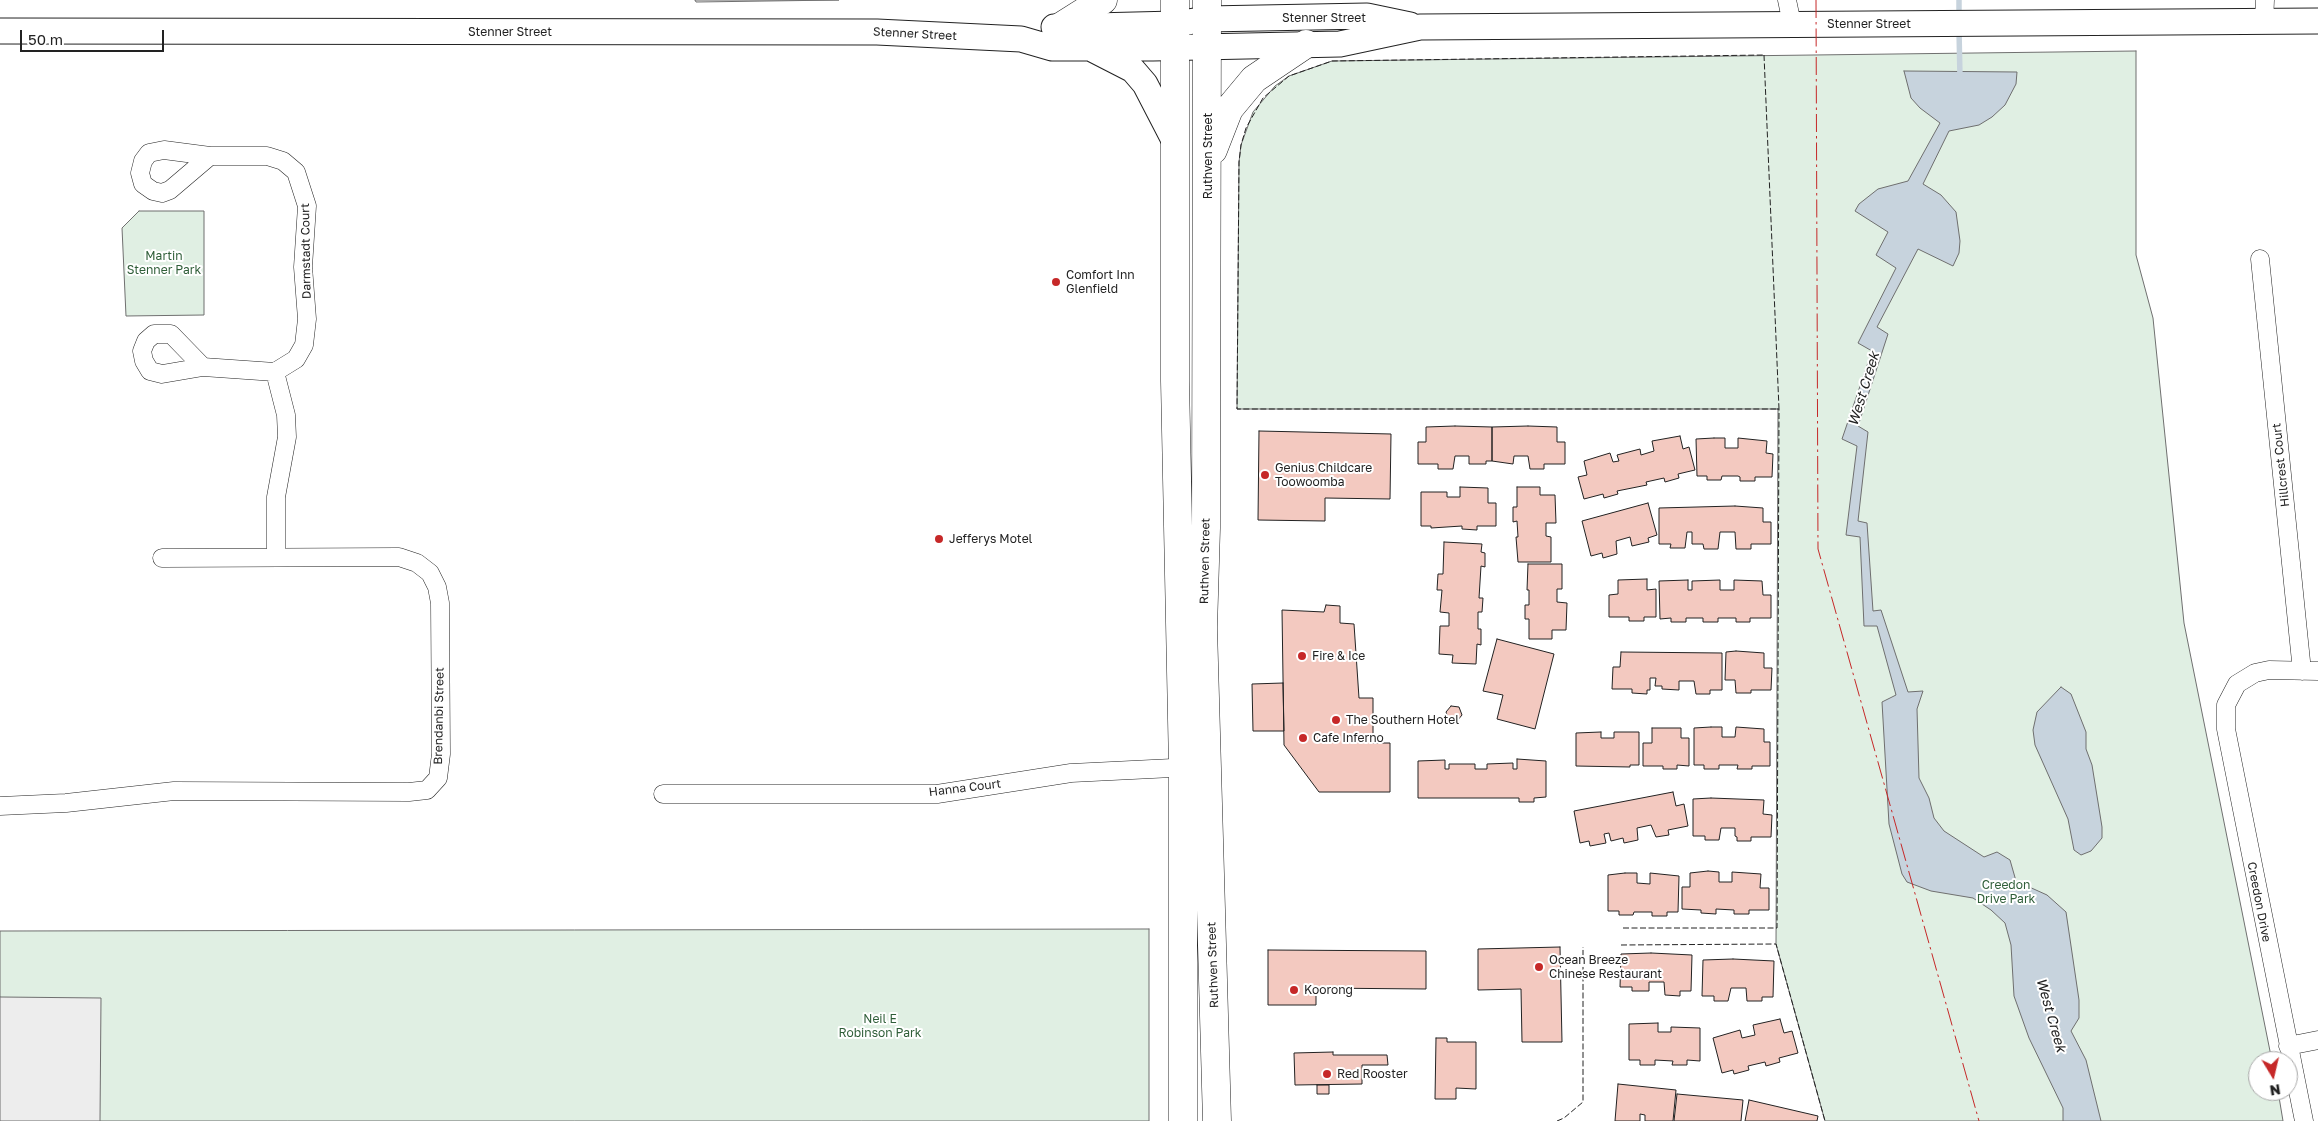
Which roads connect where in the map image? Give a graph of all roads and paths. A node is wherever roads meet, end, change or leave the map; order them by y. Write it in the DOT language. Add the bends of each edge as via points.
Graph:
graph roads {
  1 [pos="1104,0"];
  2 [pos="1286,0"];
  3 [pos="1787,0"];
  4 [pos="1797,0"];
  5 [pos="1207,9"];
  6 [pos="2264,11"];
  7 [pos="1319,17"];
  8 [pos="2318,21"];
  9 [pos="1175,24"];
  10 [pos="1792,24"];
  11 [pos="1060,27"];
  12 [pos="1420,27"];
  13 [pos="0,31"];
  14 [pos="1021,39"];
  15 [pos="1306,44"];
  16 [pos="1207,47"];
  17 [pos="1088,48"];
  18 [pos="1174,140"];
  19 [pos="210,156"];
  20 [pos="1208,163"];
  21 [pos="2260,259"];
  22 [pos="203,367"];
  23 [pos="275,372"];
  24 [pos="276,557"];
  25 [pos="162,558"];
  26 [pos="2310,671"];
  27 [pos="1194,767"];
  28 [pos="663,794"];
  29 [pos="0,806"];
  30 [pos="2318,1040"];
  31 [pos="2288,1046"];
  32 [pos="1183,1121"];
  33 [pos="1217,1121"];
  34 [pos="2304,1121"];
  1 -- 11 [label="highway"];
  2 -- 7 [label="main road"];
  3 -- 10 [label="street"];
  4 -- 10 [label="street"];
  5 -- 7 [label="main road, Stenner Street"];
  5 -- 9 [label="main road, Stenner Street"];
  5 -- 16 [label="highway, Ruthven Street"];
  6 -- 8 [label="main road, Stenner Street"];
  6 -- 10 [label="main road, Stenner Street" via="2007,23"];
  7 -- 12 [label="main road, Stenner Street" via="1367,16"];
  9 -- 11 [label="main road, Stenner Street"];
  9 -- 16 [label="main road, Stenner Street"];
  9 -- 17 [label="main road, Stenner Street"];
  9 -- 18 [label="highway, Ruthven Street"];
  10 -- 12 [label="main road, Stenner Street"];
  11 -- 14 [label="main road, Stenner Street" via="1048,27"];
  12 -- 15 [label="main road, Stenner Street" via="1340,44"];
  13 -- 14 [label="main road, Stenner Street" via="877,32"];
  14 -- 17 [label="main road, Stenner Street" via="1052,48"];
  15 -- 16 [label="main road, Stenner Street"];
  15 -- 20 [label="highway" via="1254,80 1230,109"];
  16 -- 20 [label="highway, Ruthven Street"];
  17 -- 18 [label="main road" via="1132,70 1145,84"];
  18 -- 27 [label="highway, Ruthven Street" via="1175,381"];
  19 -- 23 [label="street, Darmstadt Court" via="267,156 283,161 296,172 303,190 307,206 303,267 307,319 304,344 296,359"];
  20 -- 27 [label="highway, Ruthven Street" via="1206,528"];
  21 -- 26 [label="street, Hillcrest Court"];
  22 -- 23 [label="street"];
  23 -- 24 [label="street" via="286,415 287,437 276,497"];
  24 -- 25 [label="street, Brendanbi Street"];
  24 -- 29 [label="street, Brendanbi Street" via="399,557 417,563 430,573 440,603 441,754 438,778 427,790 174,791 66,803"];
  26 -- 31 [label="street, Creedon Drive" via="2256,673 2237,684 2226,705 2226,729"];
  27 -- 28 [label="street, Hanna Court" via="1071,773 937,794"];
  27 -- 32 [label="highway, Ruthven Street"];
  27 -- 33 [label="highway, Ruthven Street"];
  30 -- 31 [label="street"];
  31 -- 34 [label="street, Creedon Drive"];
}
